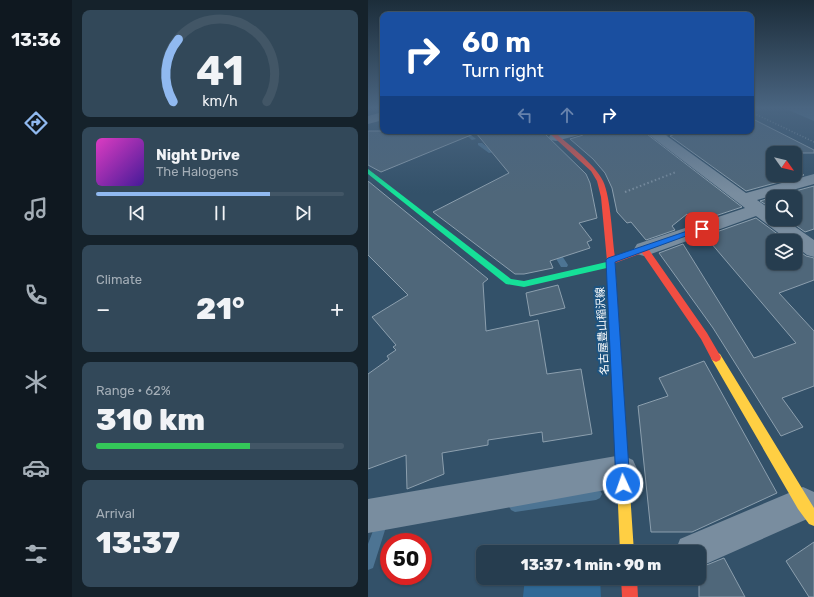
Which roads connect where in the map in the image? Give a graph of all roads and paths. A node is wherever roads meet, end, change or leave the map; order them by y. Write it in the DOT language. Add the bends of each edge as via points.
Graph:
graph roads {
  1 [pos="556,137"];
  2 [pos="659,137"];
  3 [pos="803,137"];
  4 [pos="814,142"];
  5 [pos="698,164"];
  6 [pos="368,171"];
  7 [pos="814,179"];
  8 [pos="604,197"];
  9 [pos="745,198"];
  10 [pos="759,209"];
  11 [pos="644,249"];
  12 [pos="814,250"];
  13 [pos="611,262"];
  14 [pos="622,471"];
  15 [pos="808,512"];
  16 [pos="368,516"];
  17 [pos="628,545"];
  18 [pos="706,547"];
  1 -- 8 [label="street, 名古屋豊山稲沢線" via="593,170 600,181"];
  2 -- 5 [label="street"];
  3 -- 4 [label="path"];
  5 -- 8 [label="path"];
  5 -- 9 [label="street"];
  6 -- 13 [label="street" via="509,282 524,284"];
  7 -- 9 [label="street"];
  8 -- 13 [label="street, 名古屋豊山稲沢線"];
  9 -- 10 [label="street"];
  10 -- 11 [label="street"];
  10 -- 12 [label="street"];
  11 -- 13 [label="street"];
  11 -- 15 [label="street" via="704,336"];
  13 -- 14 [label="street, 名古屋豊山稲沢線"];
  14 -- 16 [label="street"];
  14 -- 17 [label="street, 名古屋豊山稲沢線"];
  15 -- 18 [label="street"];
}
